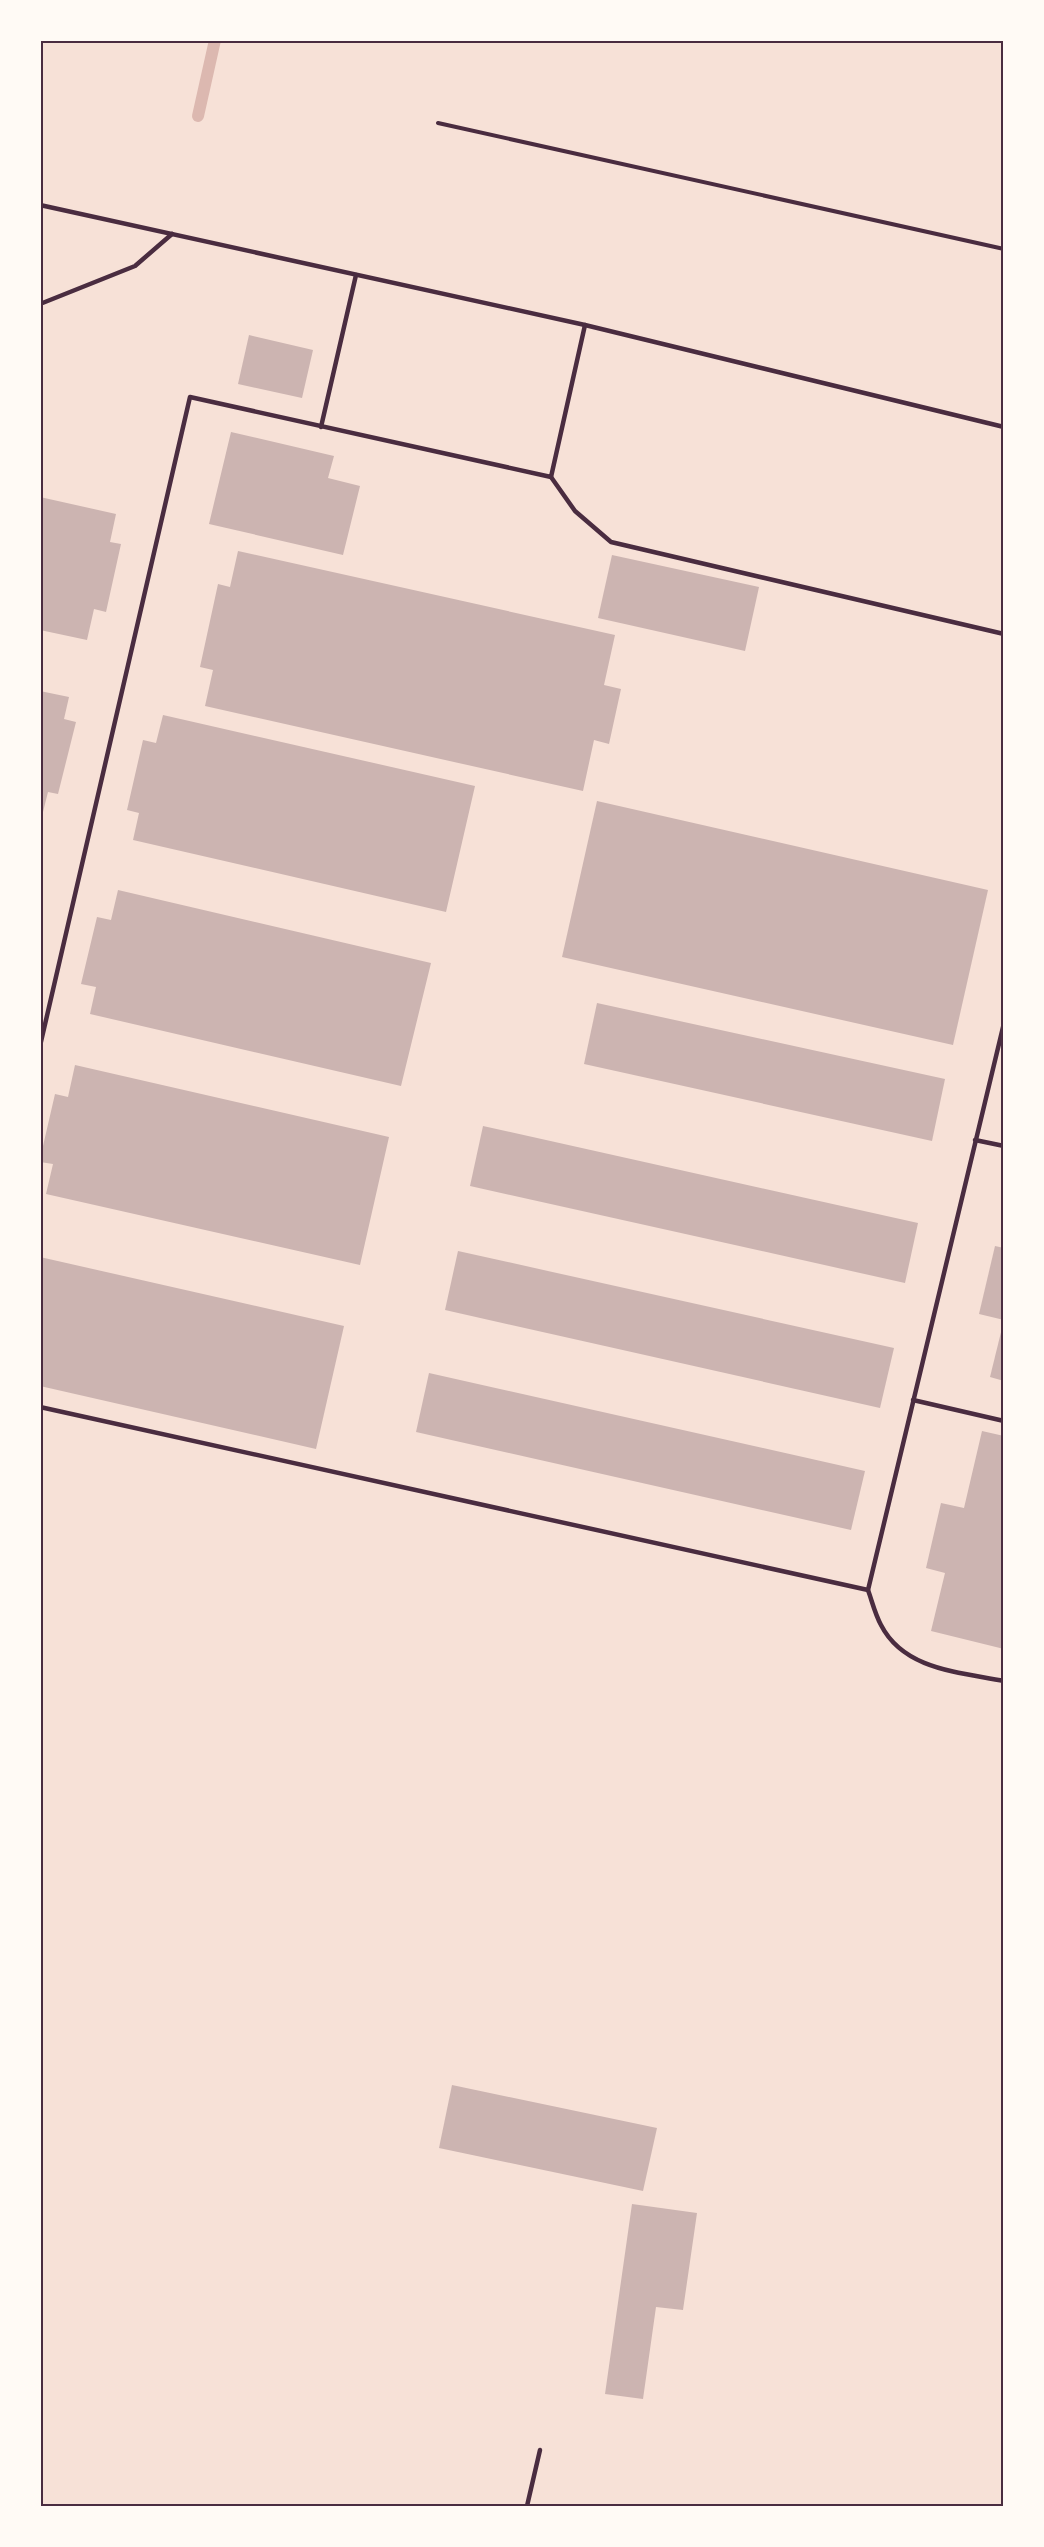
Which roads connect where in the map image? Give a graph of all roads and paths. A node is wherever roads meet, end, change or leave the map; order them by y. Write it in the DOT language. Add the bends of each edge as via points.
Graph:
graph roads {
  1 [pos="438,123"];
  2 [pos="40,205"];
  3 [pos="172,234"];
  4 [pos="1004,249"];
  5 [pos="356,275"];
  6 [pos="40,304"];
  7 [pos="585,325"];
  8 [pos="321,427"];
  9 [pos="1004,427"];
  10 [pos="551,477"];
  11 [pos="1004,634"];
  12 [pos="1004,1023"];
  13 [pos="40,1046"];
  14 [pos="975,1140"];
  15 [pos="1004,1146"];
  16 [pos="914,1400"];
  17 [pos="40,1407"];
  18 [pos="1004,1420"];
  19 [pos="868,1590"];
  20 [pos="1004,1681"];
  21 [pos="540,2450"];
  22 [pos="527,2506"];
  1 -- 4 [label="path"];
  2 -- 3 [label="lane"];
  3 -- 5 [label="lane"];
  3 -- 6 [label="lane" via="135,266"];
  5 -- 7 [label="lane"];
  5 -- 8 [label="lane"];
  7 -- 9 [label="lane"];
  7 -- 10 [label="lane"];
  8 -- 10 [label="lane"];
  8 -- 13 [label="lane" via="190,397"];
  10 -- 11 [label="lane" via="575,511 611,542"];
  12 -- 14 [label="lane"];
  14 -- 15 [label="lane"];
  14 -- 16 [label="lane"];
  16 -- 18 [label="lane"];
  16 -- 19 [label="lane"];
  17 -- 19 [label="lane"];
  19 -- 20 [label="lane" via="881,1625 897,1648 928,1666"];
  21 -- 22 [label="lane"];
}
